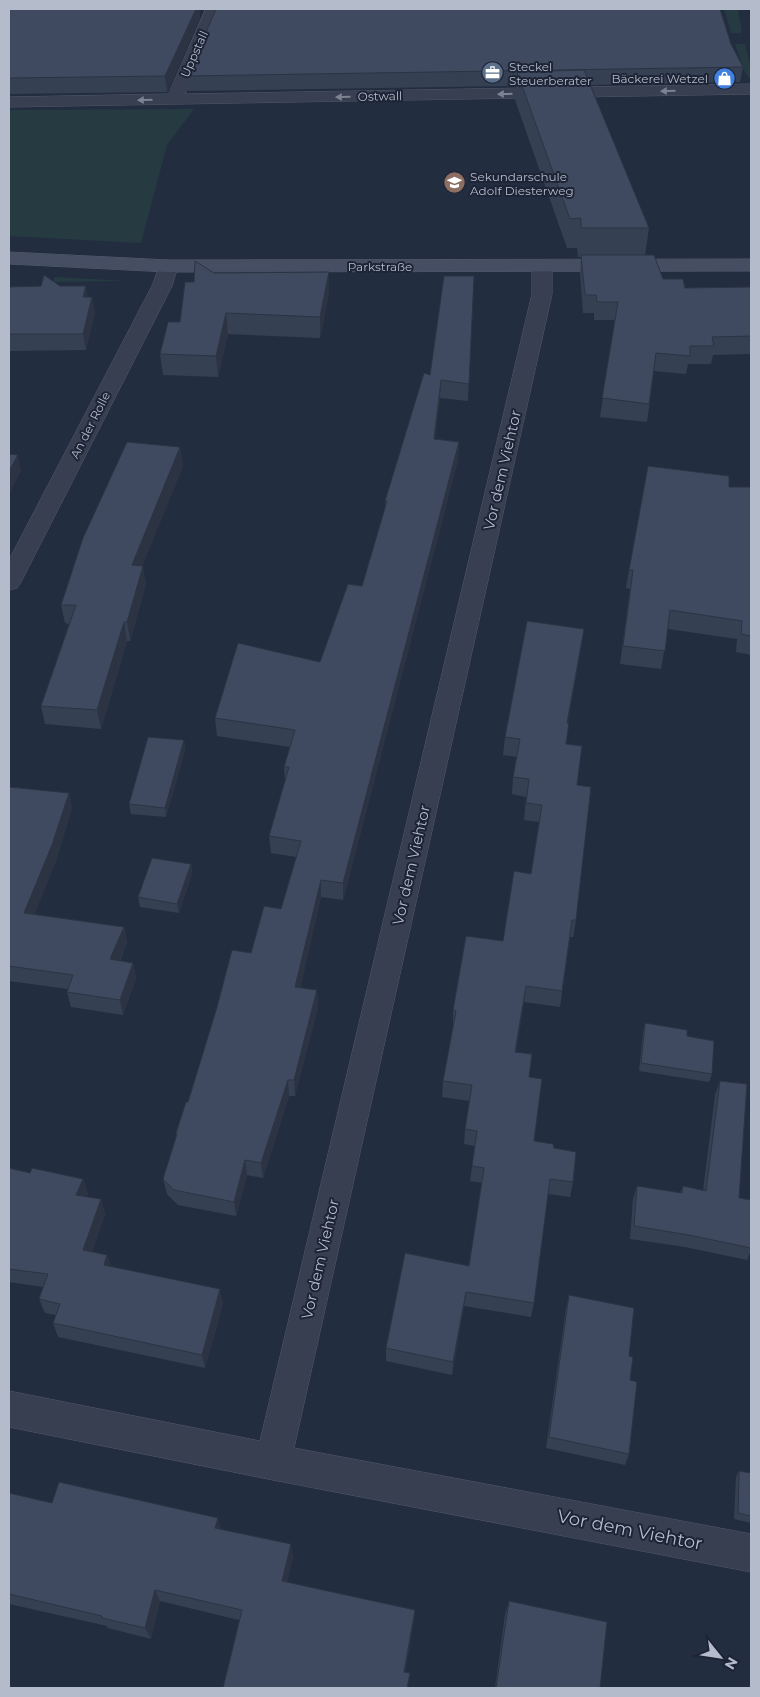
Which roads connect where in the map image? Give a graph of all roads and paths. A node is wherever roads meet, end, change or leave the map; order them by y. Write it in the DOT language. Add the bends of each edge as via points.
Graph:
graph roads {
  1 [pos="207,11"];
  2 [pos="751,90"];
  3 [pos="176,99"];
  4 [pos="9,102"];
  5 [pos="9,258"];
  6 [pos="751,265"];
  7 [pos="168,266"];
  8 [pos="542,266"];
  9 [pos="9,582"];
  10 [pos="9,1409"];
  11 [pos="273,1462"];
  12 [pos="751,1553"];
  1 -- 3 [label="street, Uppstall"];
  2 -- 3 [label="street, Ostwall, one-way"];
  3 -- 4 [label="street, Ostwall, one-way"];
  5 -- 7 [label="main road, Parkstraße"];
  6 -- 8 [label="main road, Parkstraße"];
  7 -- 8 [label="main road, Parkstraße"];
  7 -- 9 [label="street, An der Rolle" via="162,286"];
  8 -- 11 [label="street, Vor dem Viehtor" via="542,294"];
  10 -- 11 [label="street, Vor dem Viehtor"];
  11 -- 12 [label="street, Vor dem Viehtor"];
}
